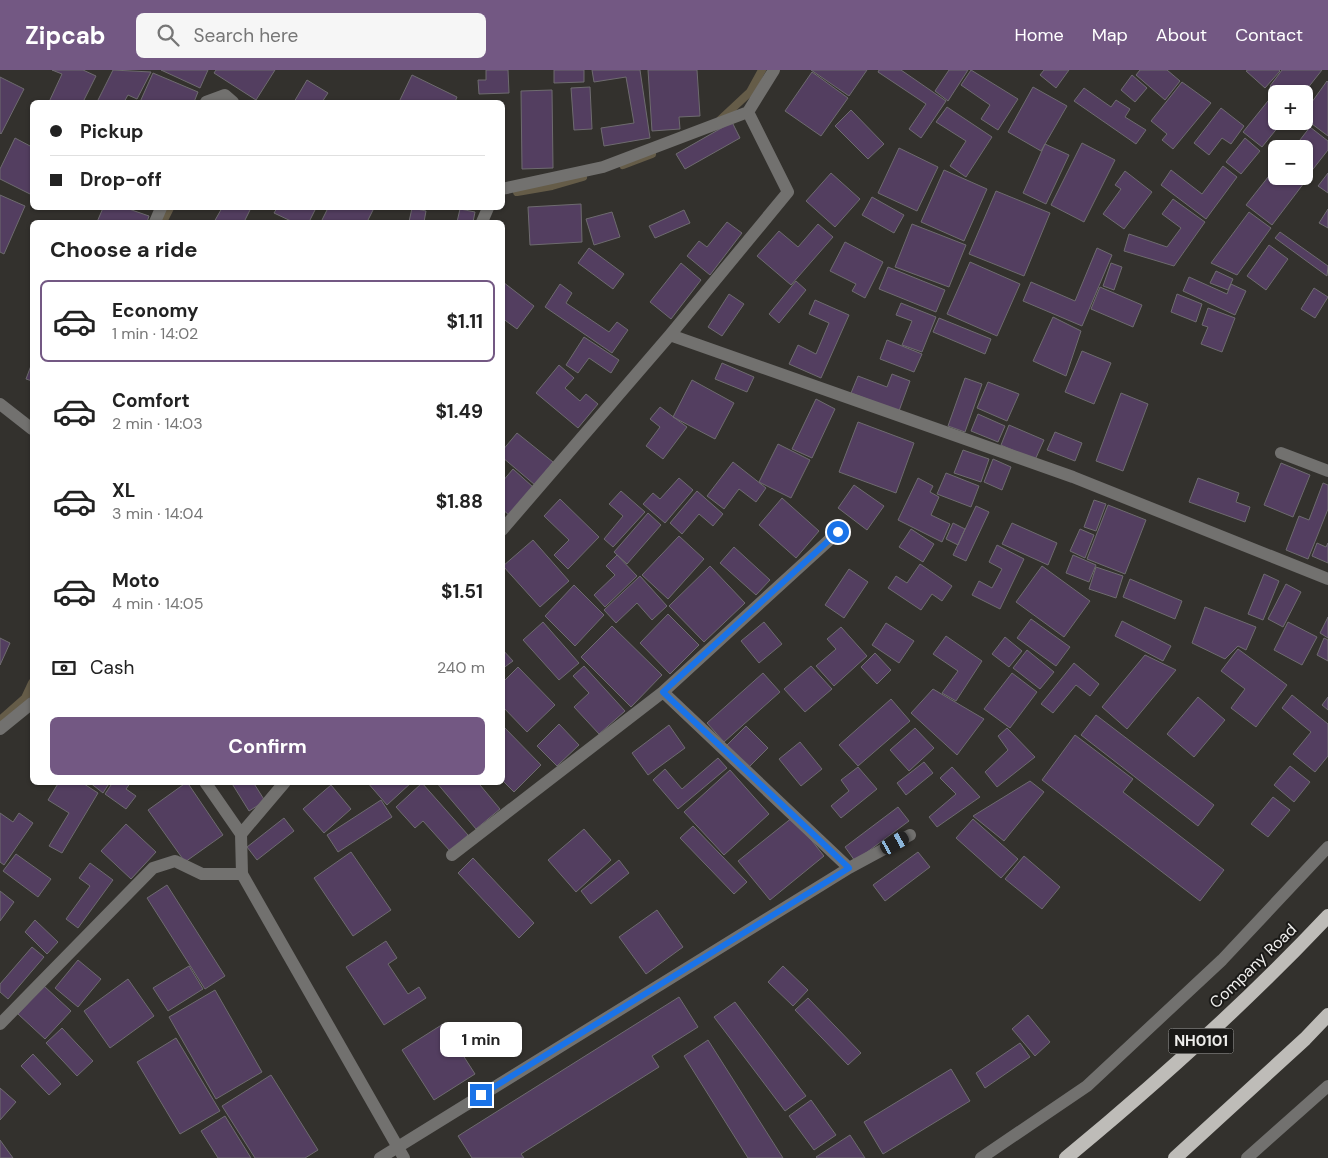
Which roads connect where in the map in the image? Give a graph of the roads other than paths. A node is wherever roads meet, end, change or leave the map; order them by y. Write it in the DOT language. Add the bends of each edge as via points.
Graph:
graph roads {
  1 [pos="774,70"];
  2 [pos="212,100"];
  3 [pos="230,100"];
  4 [pos="748,112"];
  5 [pos="505,188"];
  6 [pos="670,335"];
  7 [pos="0,404"];
  8 [pos="30,427"];
  9 [pos="1282,453"];
  10 [pos="1328,471"];
  11 [pos="505,527"];
  12 [pos="838,532"];
  13 [pos="1328,579"];
  14 [pos="663,692"];
  15 [pos="30,705"];
  16 [pos="0,729"];
  17 [pos="208,785"];
  18 [pos="282,785"];
  19 [pos="240,834"];
  20 [pos="910,835"];
  21 [pos="1328,847"];
  22 [pos="452,855"];
  23 [pos="849,868"];
  24 [pos="242,874"];
  25 [pos="1328,916"];
  26 [pos="1328,1015"];
  27 [pos="0,1024"];
  28 [pos="1328,1086"];
  29 [pos="401,1152"];
  30 [pos="380,1158"];
  31 [pos="981,1158"];
  32 [pos="1066,1158"];
  33 [pos="1175,1158"];
  34 [pos="1247,1158"];
  1 -- 4 [label="street"];
  2 -- 3 [label="street" via="225,96"];
  4 -- 5 [label="street" via="602,167"];
  4 -- 6 [label="street" via="788,192"];
  6 -- 11 [label="street"];
  6 -- 13 [label="street" via="1073,478"];
  7 -- 8 [label="street"];
  9 -- 10 [label="street"];
  12 -- 14 [label="street"];
  14 -- 22 [label="street"];
  14 -- 23 [label="street"];
  15 -- 16 [label="street"];
  17 -- 19 [label="street"];
  18 -- 19 [label="street"];
  19 -- 24 [label="street"];
  20 -- 23 [label="street"];
  21 -- 31 [label="street" via="1222,960 1086,1086"];
  23 -- 29 [label="street"];
  24 -- 27 [label="street" via="202,874 175,861 153,868"];
  24 -- 29 [label="street"];
  25 -- 32 [label="highway, Company Road / NH0101" via="1273,974 1150,1088"];
  26 -- 33 [label="highway"];
  28 -- 34 [label="street"];
  29 -- 30 [label="street"];
}
